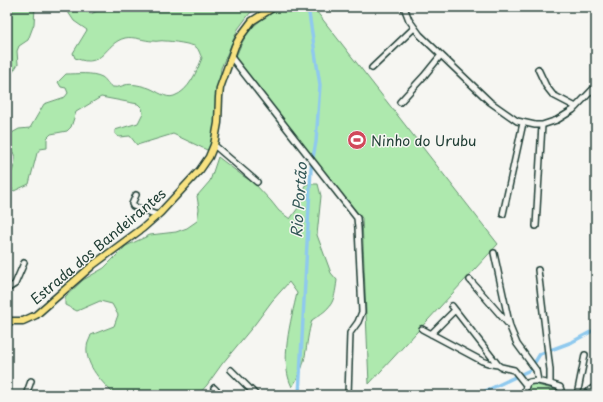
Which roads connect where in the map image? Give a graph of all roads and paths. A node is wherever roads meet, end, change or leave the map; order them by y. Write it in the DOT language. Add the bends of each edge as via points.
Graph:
graph roads {
  1 [pos="274,7"];
  2 [pos="404,7"];
  3 [pos="414,28"];
  4 [pos="441,55"];
  5 [pos="231,57"];
  6 [pos="372,68"];
  7 [pos="538,68"];
  8 [pos="596,86"];
  9 [pos="400,102"];
  10 [pos="576,107"];
  11 [pos="523,123"];
  12 [pos="542,125"];
  13 [pos="214,145"];
  14 [pos="257,182"];
  15 [pos="136,195"];
  16 [pos="503,214"];
  17 [pos="157,216"];
  18 [pos="536,226"];
  19 [pos="494,253"];
  20 [pos="24,263"];
  21 [pos="538,270"];
  22 [pos="470,280"];
  23 [pos="7,289"];
  24 [pos="7,321"];
  25 [pos="510,327"];
  26 [pos="422,329"];
  27 [pos="431,334"];
  28 [pos="586,355"];
  29 [pos="498,364"];
  30 [pos="231,370"];
  31 [pos="31,381"];
  32 [pos="538,381"];
  33 [pos="550,384"];
  34 [pos="526,385"];
  35 [pos="596,386"];
  36 [pos="214,388"];
  37 [pos="26,395"];
  38 [pos="221,395"];
  39 [pos="256,395"];
  40 [pos="348,395"];
  41 [pos="524,395"];
  42 [pos="561,395"];
  43 [pos="577,395"];
  44 [pos="586,395"];
  1 -- 5 [label="main road, Estrada dos Bandeirantes" via="248,26 240,36"];
  2 -- 3 [label="street"];
  3 -- 4 [label="street"];
  3 -- 6 [label="street"];
  4 -- 9 [label="street"];
  4 -- 11 [label="street" via="490,102"];
  5 -- 13 [label="main road, Estrada dos Bandeirantes" via="218,97 218,123"];
  5 -- 40 [label="street" via="354,214 358,228 362,312 350,333"];
  7 -- 10 [label="street" via="553,95"];
  8 -- 10 [label="street"];
  10 -- 12 [label="street" via="557,120"];
  11 -- 12 [label="street"];
  11 -- 16 [label="street"];
  12 -- 18 [label="street"];
  13 -- 14 [label="street"];
  13 -- 17 [label="main road, Estrada dos Bandeirantes" via="200,170"];
  15 -- 17 [label="street" via="132,204 134,207"];
  17 -- 24 [label="main road, Estrada dos Bandeirantes" via="93,265 36,315 23,321"];
  19 -- 25 [label="street"];
  20 -- 23 [label="street" via="15,284"];
  21 -- 33 [label="street"];
  22 -- 25 [label="street"];
  25 -- 32 [label="street" via="517,344 536,370"];
  26 -- 27 [label="street"];
  27 -- 29 [label="street" via="482,361"];
  27 -- 29 [label="street" via="453,308"];
  28 -- 43 [label="street"];
  29 -- 34 [label="street" via="516,371"];
  30 -- 39 [label="street"];
  31 -- 37 [label="street"];
  32 -- 33 [label="street"];
  32 -- 34 [label="street" via="531,381"];
  33 -- 42 [label="street" via="560,387"];
  34 -- 41 [label="street"];
  35 -- 44 [label="street"];
  36 -- 38 [label="street"];
}
